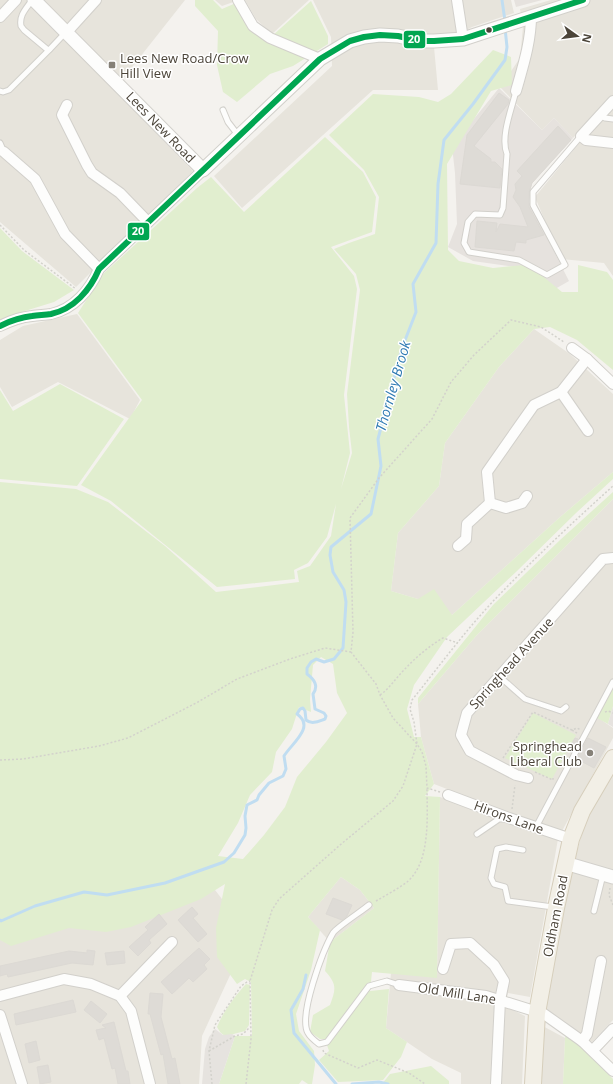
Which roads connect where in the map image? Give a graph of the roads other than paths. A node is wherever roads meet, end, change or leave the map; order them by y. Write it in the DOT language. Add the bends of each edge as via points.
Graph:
graph roads {
  1 [pos="16,0"];
  2 [pos="33,0"];
  3 [pos="96,0"];
  4 [pos="238,0"];
  5 [pos="457,0"];
  6 [pos="583,0"];
  7 [pos="0,17"];
  8 [pos="525,18"];
  9 [pos="67,32"];
  10 [pos="463,38"];
  11 [pos="49,50"];
  12 [pos="320,59"];
  13 [pos="0,91"];
  14 [pos="516,91"];
  15 [pos="613,101"];
  16 [pos="67,105"];
  17 [pos="223,110"];
  18 [pos="600,115"];
  19 [pos="613,119"];
  20 [pos="239,136"];
  21 [pos="581,136"];
  22 [pos="613,143"];
  23 [pos="2,148"];
  24 [pos="203,170"];
  25 [pos="148,222"];
  26 [pos="99,269"];
  27 [pos="0,326"];
  28 [pos="572,348"];
  29 [pos="587,359"];
  30 [pos="613,384"];
  31 [pos="561,392"];
  32 [pos="588,432"];
  33 [pos="527,496"];
  34 [pos="490,503"];
  35 [pos="458,546"];
  36 [pos="613,558"];
  37 [pos="499,676"];
  38 [pos="613,682"];
  39 [pos="566,707"];
  40 [pos="612,764"];
  41 [pos="530,775"];
  42 [pos="448,795"];
  43 [pos="510,818"];
  44 [pos="536,827"];
  45 [pos="477,834"];
  46 [pos="571,839"];
  47 [pos="523,850"];
  48 [pos="565,863"];
  49 [pos="609,879"];
  50 [pos="369,905"];
  51 [pos="556,908"];
  52 [pos="594,911"];
  53 [pos="172,942"];
  54 [pos="601,961"];
  55 [pos="443,969"];
  56 [pos="399,984"];
  57 [pos="0,996"];
  58 [pos="120,996"];
  59 [pos="500,1000"];
  60 [pos="537,1013"];
  61 [pos="0,1015"];
  62 [pos="613,1029"];
  63 [pos="582,1041"];
  64 [pos="592,1050"];
  65 [pos="613,1071"];
  66 [pos="22,1084"];
  67 [pos="150,1084"];
  68 [pos="496,1084"];
  69 [pos="533,1084"];
  1 -- 7 [label="street"];
  2 -- 9 [label="street, Lees New Road"];
  2 -- 11 [label="lane" via="22,14 21,26"];
  3 -- 9 [label="street"];
  4 -- 12 [label="street" via="253,26 270,38"];
  5 -- 10 [label="street"];
  6 -- 8 [label="street"];
  8 -- 10 [label="street"];
  8 -- 14 [label="street" via="531,30"];
  9 -- 11 [label="lane"];
  9 -- 24 [label="street, Lees New Road"];
  10 -- 12 [label="street" via="434,41 398,36 364,37 350,41"];
  11 -- 13 [label="lane" via="9,90"];
  12 -- 20 [label="street"];
  14 -- 21 [label="lane" via="505,133 507,154 503,208 500,215 474,214 468,222 464,243 469,252 519,260 547,275 564,265 534,205 533,192"];
  15 -- 18 [label="street"];
  16 -- 25 [label="street" via="62,115 89,169 120,193"];
  17 -- 20 [label="lane" via="228,122"];
  18 -- 19 [label="lane"];
  18 -- 21 [label="street"];
  20 -- 24 [label="street"];
  21 -- 22 [label="street" via="586,140"];
  23 -- 26 [label="street" via="35,179 65,234"];
  24 -- 25 [label="street"];
  25 -- 26 [label="street"];
  26 -- 27 [label="street" via="83,295 70,306 52,314 20,318"];
  28 -- 29 [label="street"];
  29 -- 30 [label="street"];
  29 -- 31 [label="street"];
  31 -- 32 [label="street"];
  31 -- 34 [label="street" via="534,405 487,472"];
  33 -- 34 [label="street" via="522,504 506,508"];
  34 -- 35 [label="street" via="467,524 466,539"];
  36 -- 37 [label="street, Springhead Avenue" via="603,559"];
  37 -- 39 [label="lane" via="529,701 561,710"];
  37 -- 41 [label="street, Springhead Avenue" via="467,713 461,735 470,751 516,775"];
  38 -- 44 [label="lane"];
  40 -- 46 [label="main road, Oldham Road" via="582,811"];
  42 -- 43 [label="street, Hirons Lane"];
  43 -- 44 [label="street, Hirons Lane"];
  43 -- 45 [label="lane" via="499,819"];
  44 -- 46 [label="street, Hirons Lane"];
  46 -- 48 [label="main road, Oldham Road"];
  47 -- 51 [label="lane" via="506,847 497,849 491,878 494,884 505,887 508,901"];
  48 -- 49 [label="street"];
  48 -- 51 [label="main road, Oldham Road"];
  49 -- 52 [label="lane"];
  50 -- 56 [label="lane" via="334,932 311,986 305,1023 308,1033 319,1044 327,1042 369,986 386,981"];
  51 -- 60 [label="main road, Oldham Road"];
  53 -- 58 [label="street"];
  54 -- 63 [label="street" via="587,1034"];
  55 -- 59 [label="street" via="451,944 470,943 494,965 504,981"];
  56 -- 59 [label="street, Old Mill Lane"];
  57 -- 58 [label="street" via="64,979 91,984"];
  58 -- 67 [label="street" via="131,1012"];
  59 -- 60 [label="street, Old Mill Lane"];
  59 -- 68 [label="street"];
  60 -- 63 [label="street, Old Mill Lane" via="544,1014"];
  60 -- 69 [label="main road, Oldham Road"];
  61 -- 66 [label="street"];
  62 -- 64 [label="street"];
  63 -- 64 [label="street, Old Mill Lane"];
  64 -- 65 [label="street, Old Mill Lane"];
}
